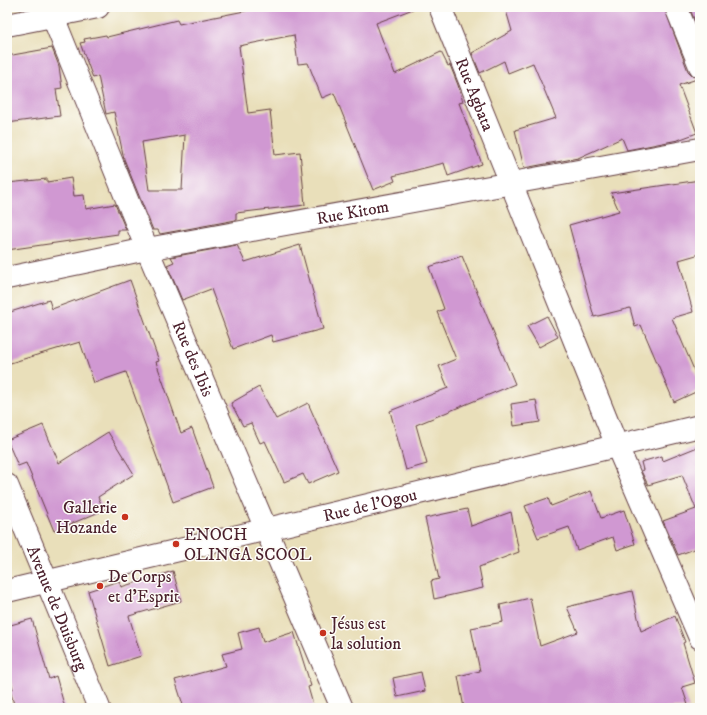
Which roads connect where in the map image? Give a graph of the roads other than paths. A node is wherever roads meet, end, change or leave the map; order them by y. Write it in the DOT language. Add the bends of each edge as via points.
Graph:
graph roads {
  1 [pos="98,7"];
  2 [pos="440,7"];
  3 [pos="676,7"];
  4 [pos="51,12"];
  5 [pos="7,25"];
  6 [pos="700,66"];
  7 [pos="700,149"];
  8 [pos="509,182"];
  9 [pos="147,249"];
  10 [pos="7,278"];
  11 [pos="700,426"];
  12 [pos="617,446"];
  13 [pos="7,486"];
  14 [pos="267,529"];
  15 [pos="47,582"];
  16 [pos="7,591"];
  17 [pos="700,638"];
  18 [pos="99,708"];
  19 [pos="342,708"];
  1 -- 4 [label="street"];
  2 -- 8 [label="street, Rue Agbata"];
  3 -- 6 [label="street"];
  4 -- 5 [label="street"];
  4 -- 9 [label="street, Rue des Ibis"];
  7 -- 8 [label="street, Rue Kitom"];
  8 -- 9 [label="street, Rue Kitom"];
  8 -- 12 [label="street, Rue Agbata"];
  9 -- 10 [label="street, Rue Kitom"];
  9 -- 14 [label="street, Rue des Ibis"];
  11 -- 12 [label="street, Rue de l'Ogou"];
  12 -- 14 [label="street, Rue de l'Ogou"];
  12 -- 17 [label="street, Rue Agbata"];
  13 -- 15 [label="street, Avenue de Duisburg"];
  14 -- 15 [label="street, Rue de l'Ogou"];
  14 -- 19 [label="street, Rue des Ibis"];
  15 -- 16 [label="street, Rue de l'Ogou"];
  15 -- 18 [label="street, Avenue de Duisburg"];
}
